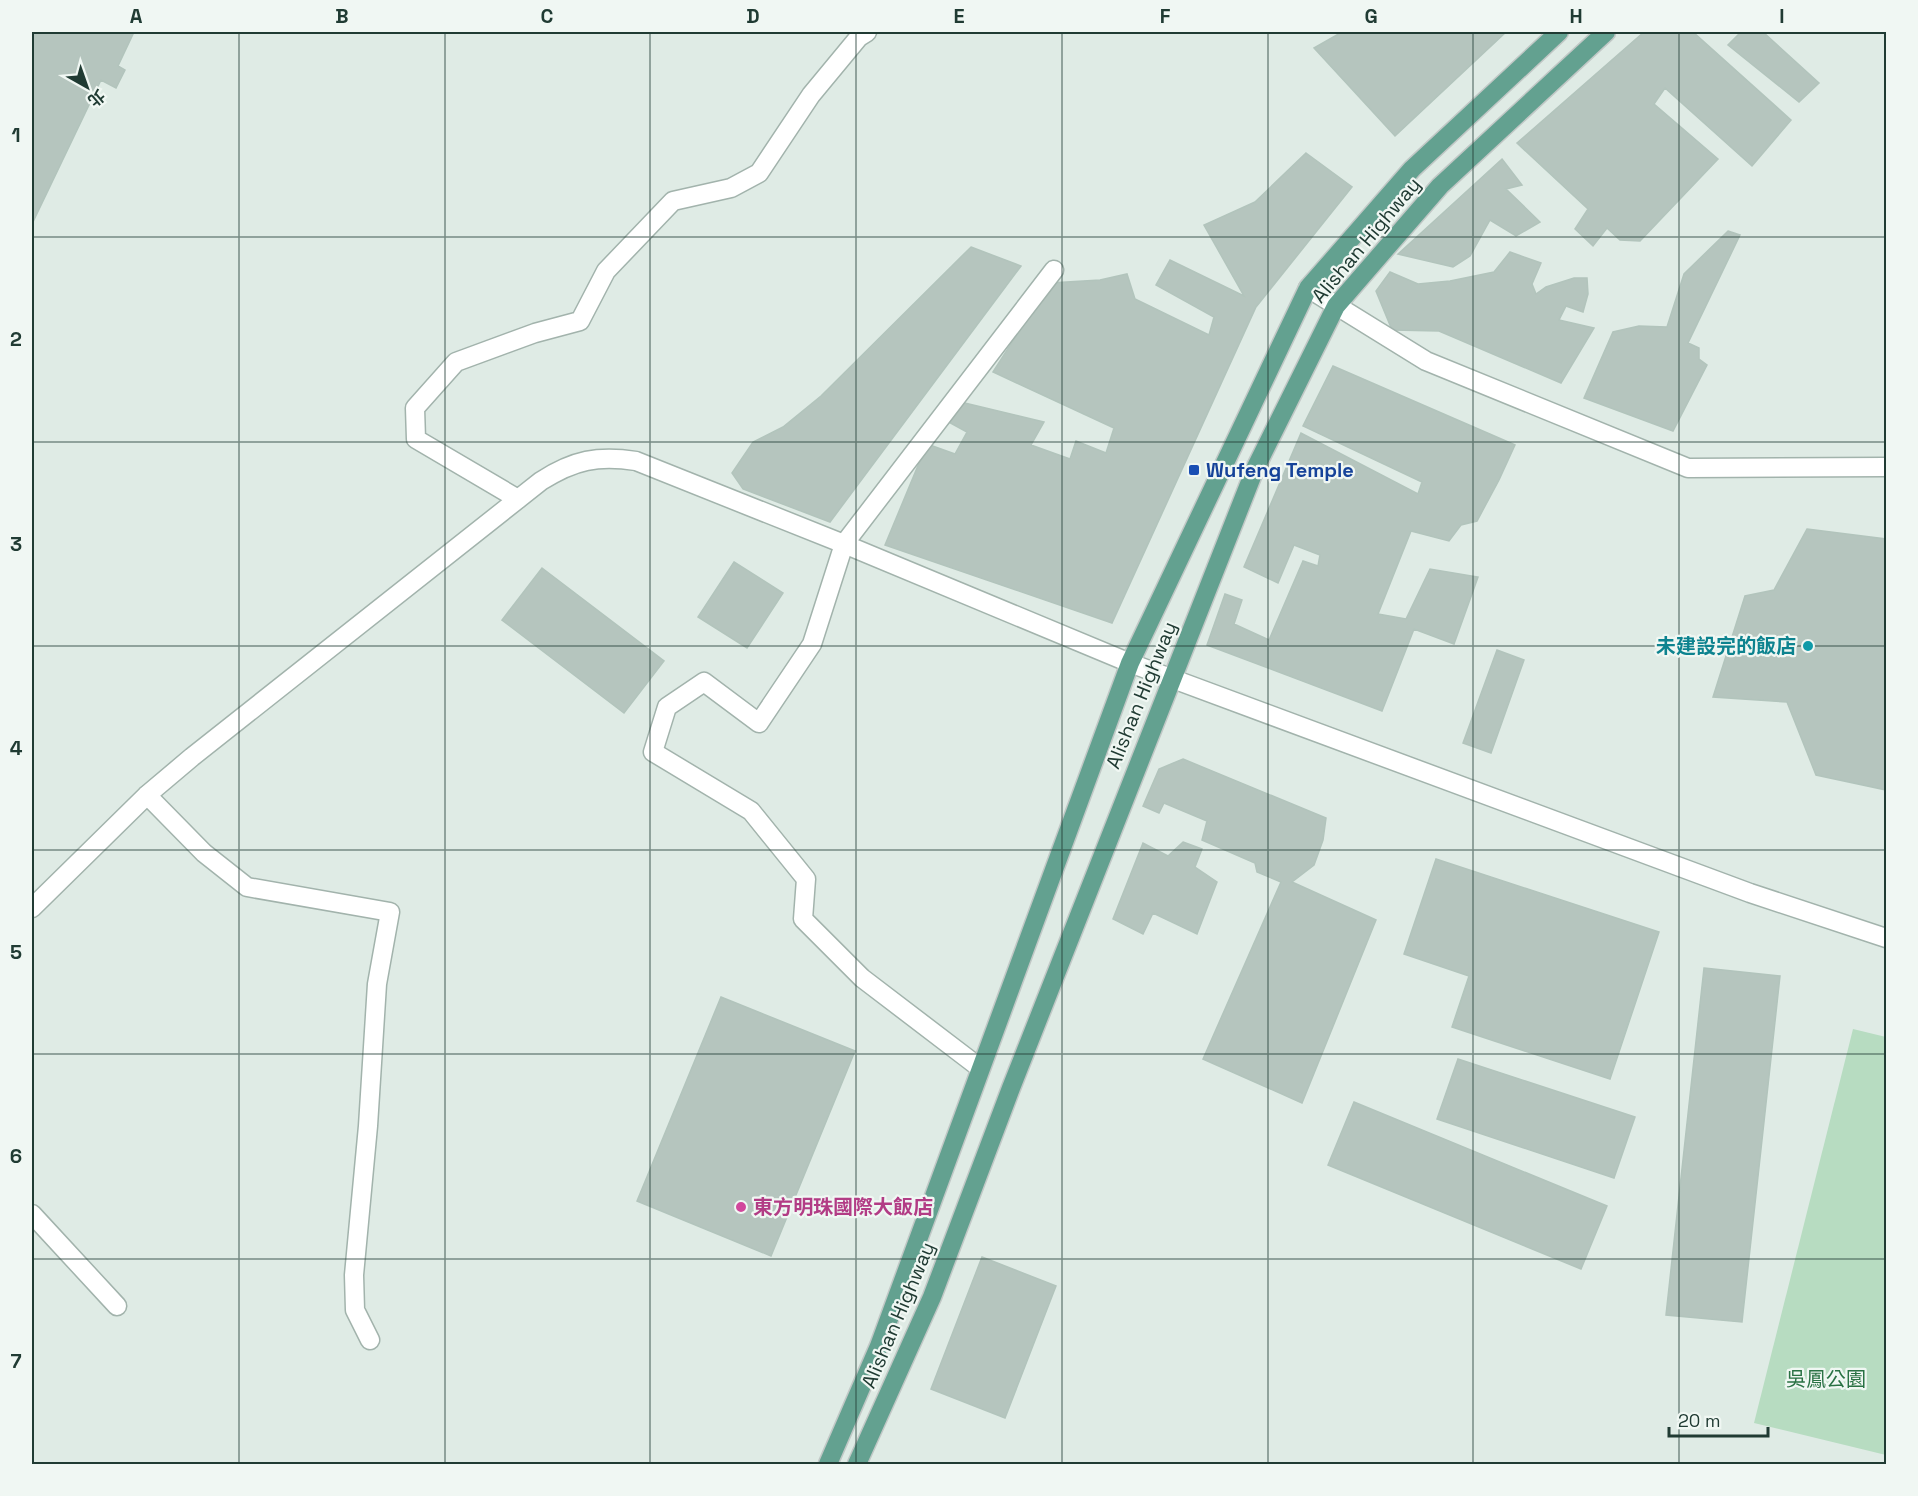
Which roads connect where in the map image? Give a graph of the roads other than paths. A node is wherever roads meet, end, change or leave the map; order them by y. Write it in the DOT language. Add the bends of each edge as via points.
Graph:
graph roads {
  1 [pos="867,32"];
  2 [pos="1559,32"];
  3 [pos="1606,32"];
  4 [pos="1054,270"];
  5 [pos="1308,288"];
  6 [pos="1336,306"];
  7 [pos="1887,467"];
  8 [pos="518,499"];
  9 [pos="844,544"];
  10 [pos="1130,663"];
  11 [pos="1173,677"];
  12 [pos="147,795"];
  13 [pos="32,908"];
  14 [pos="1887,938"];
  15 [pos="980,1068"];
  16 [pos="32,1214"];
  17 [pos="117,1306"];
  18 [pos="370,1340"];
  19 [pos="828,1464"];
  20 [pos="857,1464"];
  1 -- 8 [label="street" via="811,95 759,173 731,188 673,201 606,271 580,321 456,362 416,408 416,439"];
  2 -- 5 [label="main road, Alishan Highway" via="1412,170"];
  3 -- 6 [label="main road, Alishan Highway" via="1440,186"];
  4 -- 9 [label="street"];
  5 -- 6 [label="street"];
  5 -- 10 [label="main road, Alishan Highway"];
  6 -- 7 [label="street" via="1426,362 1688,468"];
  6 -- 11 [label="main road, Alishan Highway" via="1255,469"];
  8 -- 9 [label="street" via="559,469 589,460 617,458 636,461"];
  8 -- 12 [label="street"];
  9 -- 10 [label="street"];
  9 -- 15 [label="street" via="812,644 759,723 704,682 667,707 653,752 751,811 806,879 803,919 861,978"];
  10 -- 11 [label="street"];
  10 -- 15 [label="main road, Alishan Highway"];
  11 -- 14 [label="street" via="1739,889"];
  11 -- 20 [label="main road, Alishan Highway" via="932,1297"];
  12 -- 13 [label="street"];
  12 -- 18 [label="street" via="204,853 247,887 390,912 377,984 354,1275 355,1310"];
  15 -- 19 [label="main road, Alishan Highway" via="879,1346"];
  16 -- 17 [label="street"];
}
